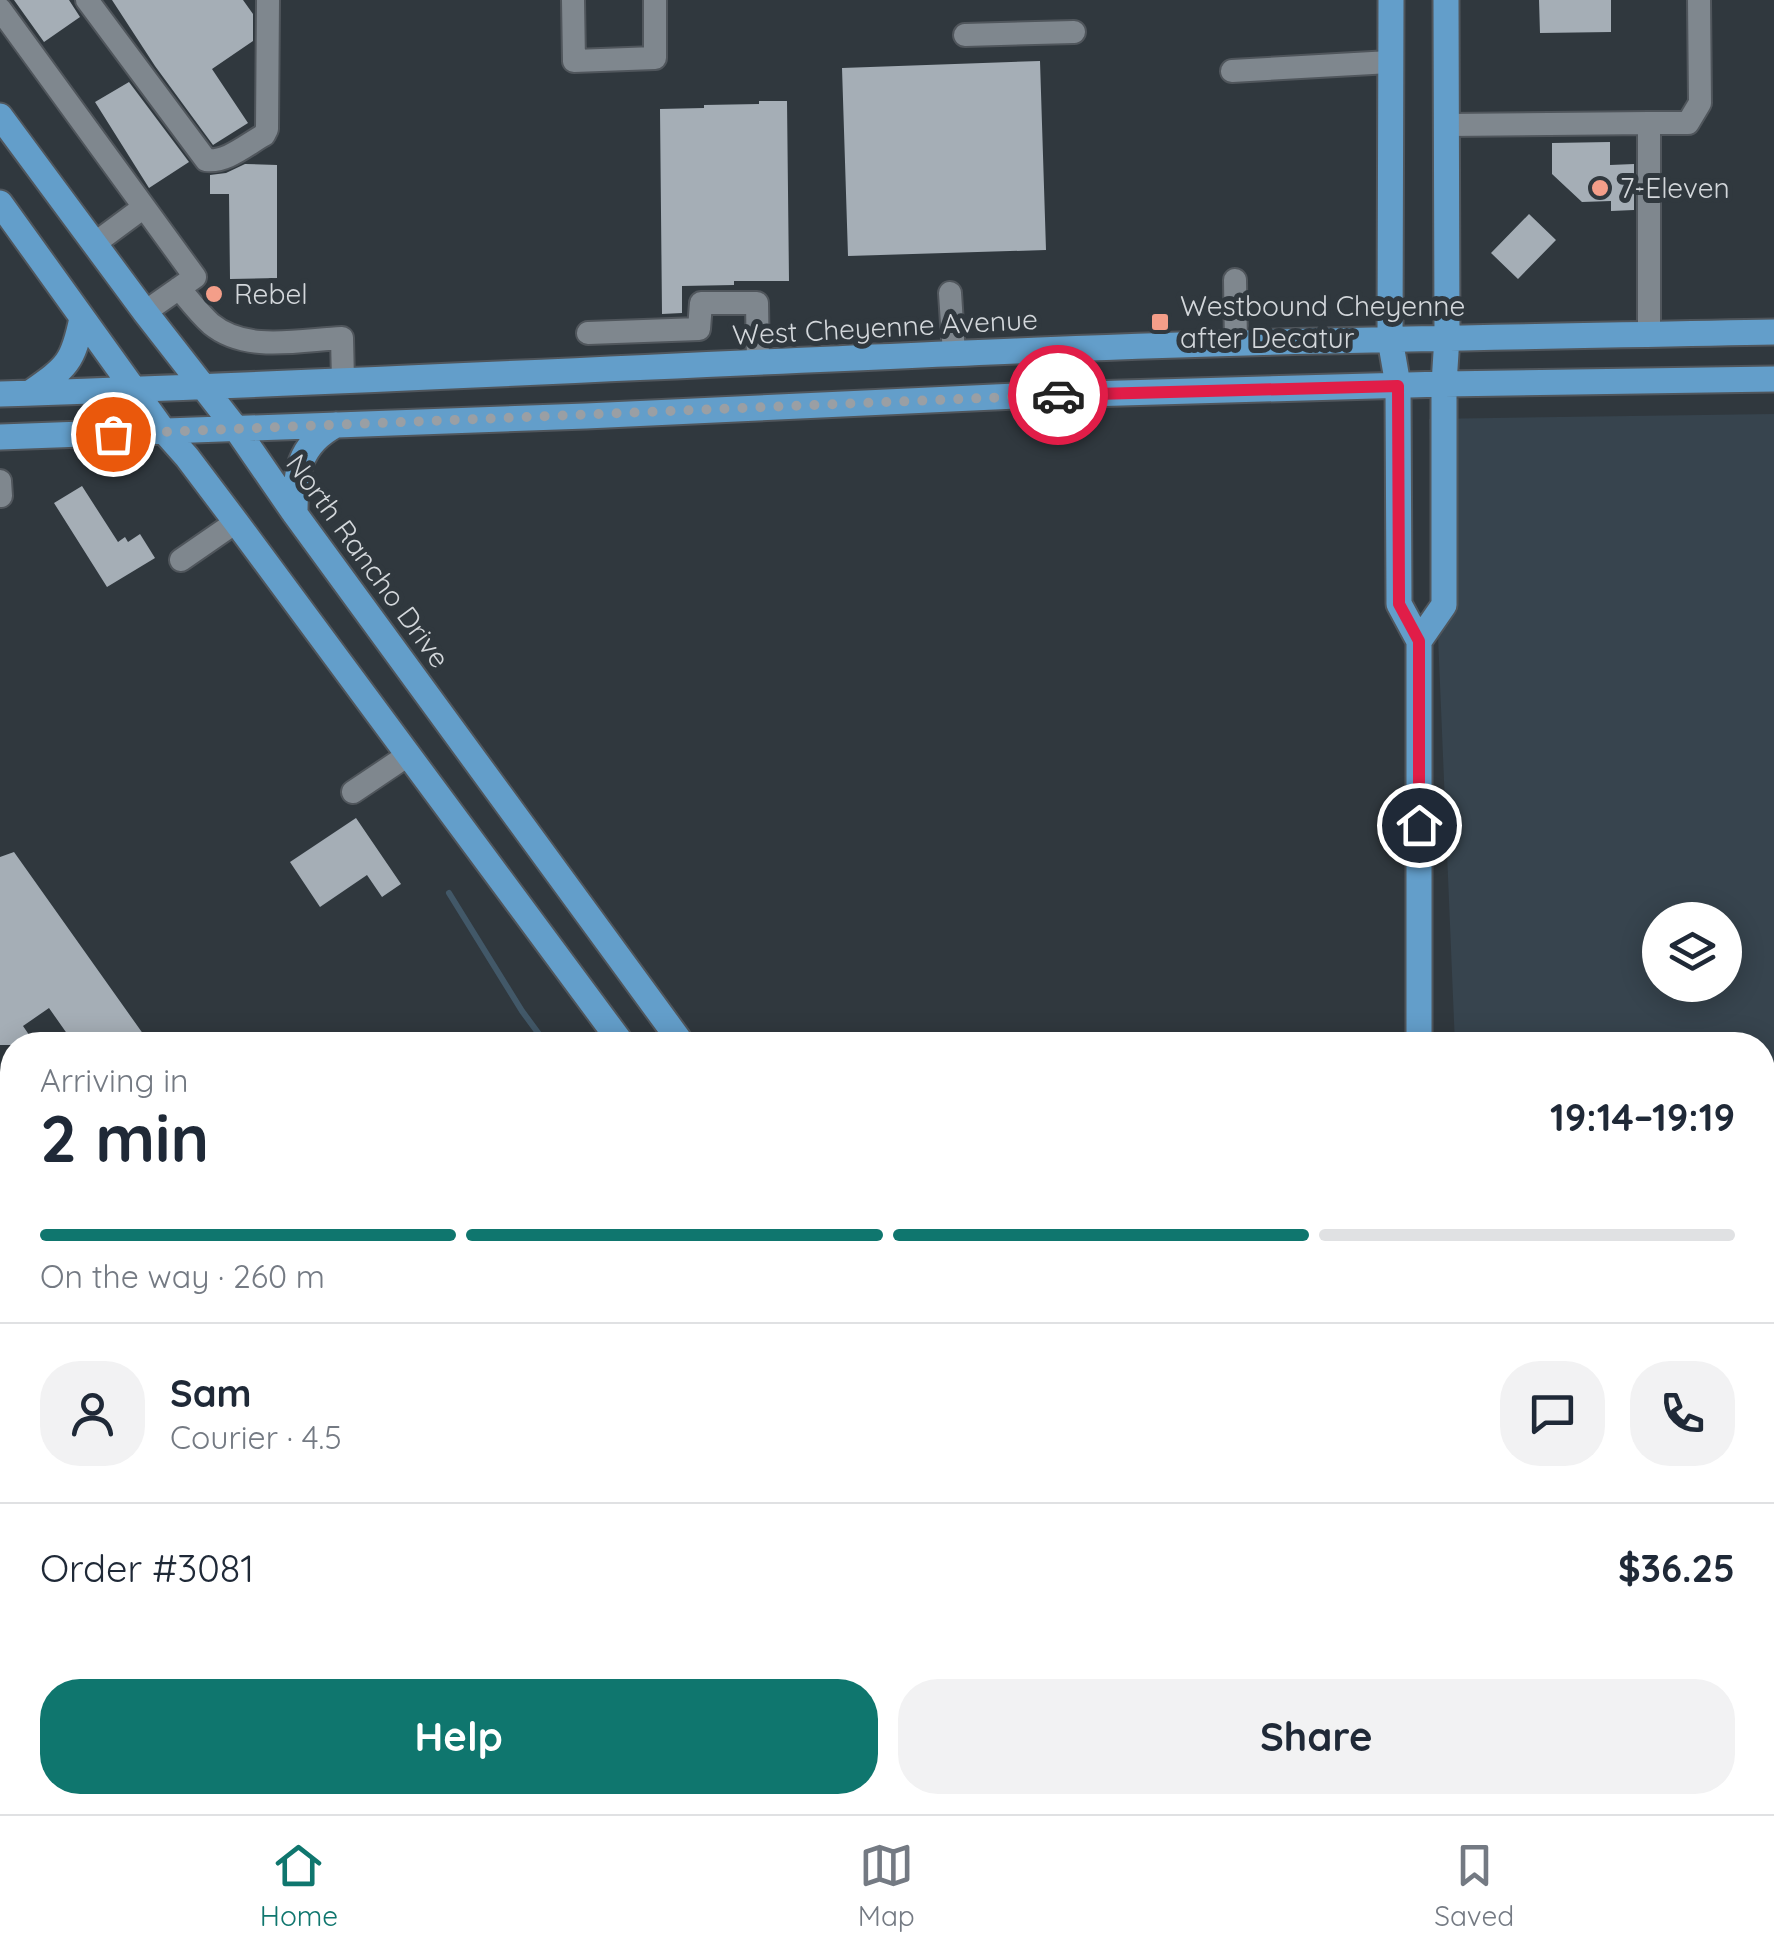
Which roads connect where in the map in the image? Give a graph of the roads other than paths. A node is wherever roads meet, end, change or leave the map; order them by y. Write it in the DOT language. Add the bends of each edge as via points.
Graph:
graph roads {
  1 [pos="87,0"];
  2 [pos="268,0"];
  3 [pos="573,0"];
  4 [pos="655,0"];
  5 [pos="1390,0"];
  6 [pos="1446,0"];
  7 [pos="1699,0"];
  8 [pos="0,9"];
  9 [pos="1074,32"];
  10 [pos="965,35"];
  11 [pos="1390,62"];
  12 [pos="1232,71"];
  13 [pos="0,116"];
  14 [pos="1648,123"];
  15 [pos="1447,125"];
  16 [pos="0,202"];
  17 [pos="144,207"];
  18 [pos="94,244"];
  19 [pos="1234,280"];
  20 [pos="180,288"];
  21 [pos="950,293"];
  22 [pos="145,312"];
  23 [pos="82,318"];
  24 [pos="1774,332"];
  25 [pos="588,333"];
  26 [pos="1649,334"];
  27 [pos="1448,337"];
  28 [pos="1390,339"];
  29 [pos="1236,344"];
  30 [pos="954,354"];
  31 [pos="758,363"];
  32 [pos="1774,379"];
  33 [pos="343,381"];
  34 [pos="1444,384"];
  35 [pos="203,386"];
  36 [pos="1398,386"];
  37 [pos="133,390"];
  38 [pos="30,393"];
  39 [pos="0,394"];
  40 [pos="336,424"];
  41 [pos="163,430"];
  42 [pos="237,430"];
  43 [pos="0,438"];
  44 [pos="0,481"];
  45 [pos="0,496"];
  46 [pos="296,514"];
  47 [pos="236,522"];
  48 [pos="181,560"];
  49 [pos="1419,641"];
  50 [pos="408,754"];
  51 [pos="352,792"];
  52 [pos="613,1032"];
  53 [pos="674,1032"];
  54 [pos="1419,1032"];
  1 -- 2 [label="street" via="212,162 264,135"];
  3 -- 4 [label="street" via="574,62 655,58"];
  5 -- 11 [label="main road"];
  6 -- 15 [label="main road"];
  7 -- 14 [label="street" via="1700,103 1688,123"];
  8 -- 17 [label="street"];
  9 -- 10 [label="street"];
  11 -- 12 [label="street"];
  11 -- 28 [label="main road"];
  13 -- 18 [label="main road, North Rancho Drive"];
  14 -- 15 [label="street"];
  14 -- 26 [label="street"];
  15 -- 27 [label="main road"];
  16 -- 23 [label="main road"];
  17 -- 18 [label="street"];
  17 -- 20 [label="street" via="195,277"];
  18 -- 22 [label="main road, North Rancho Drive"];
  19 -- 29 [label="street"];
  20 -- 22 [label="street"];
  20 -- 33 [label="street" via="210,324 244,340 342,338"];
  21 -- 30 [label="street"];
  22 -- 35 [label="main road, North Rancho Drive"];
  23 -- 37 [label="main road"];
  23 -- 38 [label="main road" via="72,358"];
  24 -- 26 [label="main road, West Cheyenne Avenue"];
  25 -- 31 [label="street" via="699,329 701,303 758,303"];
  26 -- 27 [label="main road, West Cheyenne Avenue"];
  27 -- 28 [label="main road, West Cheyenne Avenue"];
  27 -- 34 [label="main road"];
  28 -- 29 [label="main road, West Cheyenne Avenue"];
  28 -- 36 [label="main road"];
  29 -- 30 [label="main road, West Cheyenne Avenue"];
  30 -- 31 [label="main road, West Cheyenne Avenue"];
  31 -- 33 [label="main road, West Cheyenne Avenue"];
  32 -- 34 [label="main road"];
  33 -- 35 [label="main road, West Cheyenne Avenue"];
  34 -- 36 [label="main road"];
  34 -- 49 [label="main road" via="1444,604"];
  35 -- 37 [label="main road, West Cheyenne Avenue"];
  35 -- 42 [label="main road, North Rancho Drive"];
  36 -- 40 [label="main road"];
  36 -- 49 [label="main road" via="1399,604"];
  37 -- 38 [label="main road, West Cheyenne Avenue"];
  37 -- 41 [label="main road"];
  38 -- 39 [label="main road, West Cheyenne Avenue"];
  40 -- 42 [label="main road"];
  40 -- 46 [label="main road" via="301,460"];
  41 -- 42 [label="main road"];
  41 -- 43 [label="main road"];
  41 -- 47 [label="main road"];
  42 -- 46 [label="main road, North Rancho Drive"];
  44 -- 45 [label="street"];
  46 -- 53 [label="main road, North Rancho Drive"];
  47 -- 48 [label="street"];
  47 -- 50 [label="main road"];
  49 -- 54 [label="main road"];
  50 -- 51 [label="street"];
  50 -- 52 [label="main road"];
}
